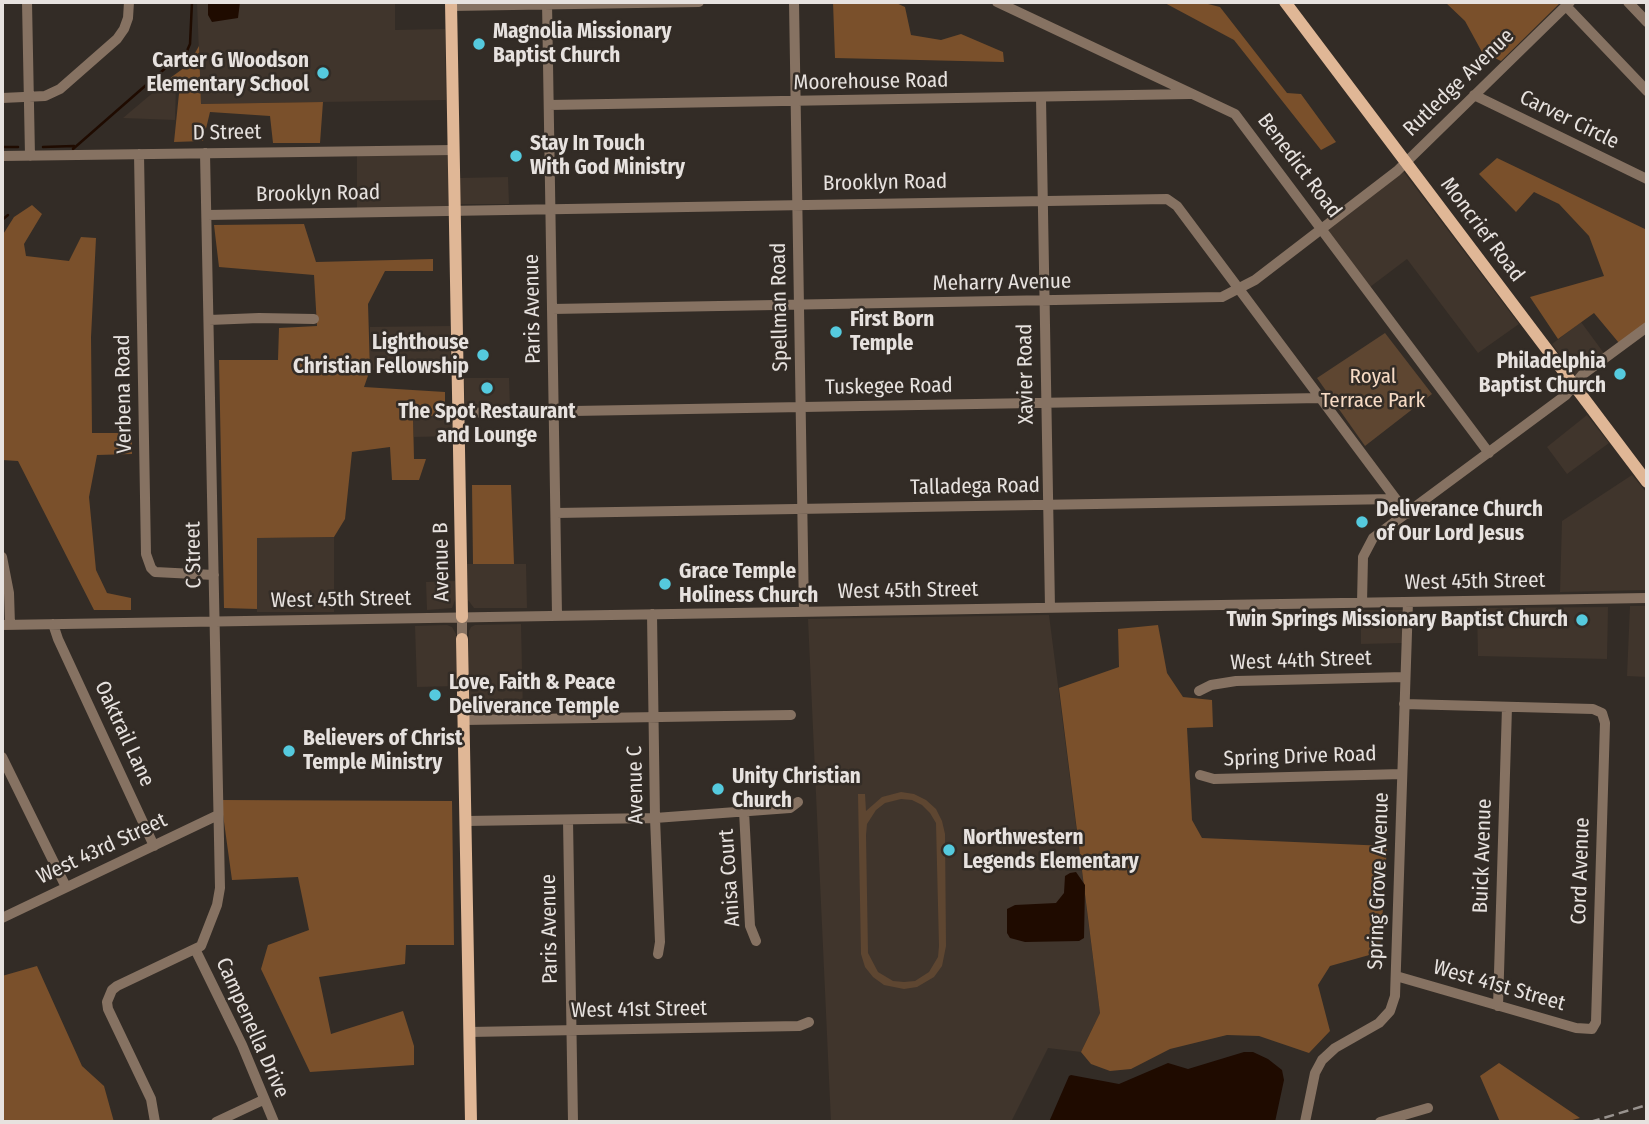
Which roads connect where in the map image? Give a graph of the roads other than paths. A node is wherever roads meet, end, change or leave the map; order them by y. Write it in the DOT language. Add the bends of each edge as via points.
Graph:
graph roads {
  1 [pos="27,2"];
  2 [pos="129,2"];
  3 [pos="699,2"];
  4 [pos="794,2"];
  5 [pos="997,2"];
  6 [pos="1285,2"];
  7 [pos="1628,2"];
  8 [pos="547,3"];
  9 [pos="451,4"];
  10 [pos="1568,4"];
  11 [pos="1647,22"];
  12 [pos="1647,90"];
  13 [pos="1194,94"];
  14 [pos="1474,95"];
  15 [pos="29,97"];
  16 [pos="2,98"];
  17 [pos="1041,98"];
  18 [pos="795,102"];
  19 [pos="549,105"];
  20 [pos="453,150"];
  21 [pos="205,153"];
  22 [pos="139,154"];
  23 [pos="2,156"];
  24 [pos="30,156"];
  25 [pos="1406,162"];
  26 [pos="1647,179"];
  27 [pos="1043,200"];
  28 [pos="797,204"];
  29 [pos="550,208"];
  30 [pos="454,211"];
  31 [pos="207,215"];
  32 [pos="1321,229"];
  33 [pos="1240,290"];
  34 [pos="1044,301"];
  35 [pos="799,305"];
  36 [pos="552,309"];
  37 [pos="314,319"];
  38 [pos="209,320"];
  39 [pos="1646,331"];
  40 [pos="1574,385"];
  41 [pos="1321,398"];
  42 [pos="1046,403"];
  43 [pos="800,407"];
  44 [pos="554,411"];
  45 [pos="458,413"];
  46 [pos="1489,453"];
  47 [pos="1647,482"];
  48 [pos="1395,499"];
  49 [pos="1048,505"];
  50 [pos="803,509"];
  51 [pos="556,513"];
  52 [pos="1407,514"];
  53 [pos="2,557"];
  54 [pos="214,575"];
  55 [pos="1647,598"];
  56 [pos="1408,602"];
  57 [pos="1362,603"];
  58 [pos="1050,608"];
  59 [pos="804,612"];
  60 [pos="652,614"];
  61 [pos="557,615"];
  62 [pos="462,617"];
  63 [pos="213,622"];
  64 [pos="53,624"];
  65 [pos="6,625"];
  66 [pos="462,639"];
  67 [pos="1405,677"];
  68 [pos="1199,691"];
  69 [pos="1404,704"];
  70 [pos="1507,707"];
  71 [pos="791,715"];
  72 [pos="654,716"];
  73 [pos="464,720"];
  74 [pos="2,757"];
  75 [pos="1402,774"];
  76 [pos="1200,775"];
  77 [pos="798,802"];
  78 [pos="744,811"];
  79 [pos="218,816"];
  80 [pos="655,818"];
  81 [pos="568,820"];
  82 [pos="466,821"];
  83 [pos="155,846"];
  84 [pos="66,887"];
  85 [pos="2,918"];
  86 [pos="756,941"];
  87 [pos="195,949"];
  88 [pos="658,954"];
  89 [pos="1396,975"];
  90 [pos="1498,1006"];
  91 [pos="809,1022"];
  92 [pos="1592,1029"];
  93 [pos="572,1031"];
  94 [pos="469,1032"];
  95 [pos="263,1100"];
  96 [pos="1428,1108"];
  97 [pos="155,1122"];
  98 [pos="216,1122"];
  99 [pos="274,1122"];
  100 [pos="471,1122"];
  101 [pos="573,1122"];
  102 [pos="1305,1122"];
  103 [pos="1380,1122"];
  1 -- 15 [label="street"];
  2 -- 15 [label="street" via="128,18 117,39 60,89"];
  3 -- 8 [label="street"];
  4 -- 18 [label="street, Spellman Road"];
  5 -- 13 [label="street, Benedict Road"];
  6 -- 25 [label="main road, Moncrief Road"];
  7 -- 11 [label="street"];
  8 -- 9 [label="street"];
  8 -- 19 [label="street, Paris Avenue"];
  9 -- 20 [label="main road, Avenue B"];
  10 -- 12 [label="street"];
  10 -- 14 [label="street, Rutledge Avenue"];
  13 -- 17 [label="street, Moorehouse Road"];
  13 -- 32 [label="street, Benedict Road" via="1239,118"];
  14 -- 25 [label="street, Rutledge Avenue"];
  14 -- 26 [label="street, Carver Circle"];
  15 -- 16 [label="street"];
  15 -- 24 [label="street"];
  17 -- 18 [label="street, Moorehouse Road"];
  17 -- 27 [label="street, Xavier Road"];
  18 -- 19 [label="street, Moorehouse Road"];
  18 -- 28 [label="street, Spellman Road"];
  19 -- 29 [label="street, Paris Avenue"];
  20 -- 21 [label="street, D Street"];
  20 -- 30 [label="main road, Avenue B"];
  21 -- 22 [label="street, D Street"];
  21 -- 31 [label="street, C Street"];
  22 -- 24 [label="street, D Street"];
  22 -- 54 [label="street, Verbena Road" via="146,554 155,572"];
  23 -- 24 [label="street, D Street"];
  25 -- 32 [label="street, Meharry Avenue"];
  25 -- 40 [label="main road, Moncrief Road"];
  27 -- 28 [label="street, Brooklyn Road"];
  27 -- 33 [label="street, Brooklyn Road" via="1167,199"];
  27 -- 34 [label="street, Xavier Road"];
  28 -- 29 [label="street, Brooklyn Road"];
  28 -- 35 [label="street, Spellman Road"];
  29 -- 30 [label="street, Brooklyn Road"];
  29 -- 36 [label="street, Paris Avenue"];
  30 -- 31 [label="street, Brooklyn Road"];
  30 -- 45 [label="main road, Avenue B"];
  31 -- 38 [label="street, C Street"];
  32 -- 33 [label="street, Meharry Avenue"];
  32 -- 46 [label="street, Benedict Road"];
  33 -- 34 [label="street, Meharry Avenue" via="1215,299"];
  33 -- 41 [label="street, Brooklyn Road"];
  34 -- 35 [label="street, Meharry Avenue"];
  34 -- 42 [label="street, Xavier Road"];
  35 -- 36 [label="street, Meharry Avenue"];
  35 -- 43 [label="street, Spellman Road"];
  36 -- 44 [label="street, Paris Avenue"];
  37 -- 38 [label="street"];
  38 -- 54 [label="street, C Street"];
  39 -- 40 [label="street"];
  40 -- 46 [label="street"];
  40 -- 47 [label="main road, Moncrief Road"];
  41 -- 42 [label="street, Tuskegee Road"];
  41 -- 48 [label="street, Brooklyn Road"];
  42 -- 43 [label="street, Tuskegee Road"];
  42 -- 49 [label="street, Xavier Road"];
  43 -- 44 [label="street, Tuskegee Road"];
  43 -- 50 [label="street, Spellman Road"];
  44 -- 45 [label="street, Tuskegee Road"];
  44 -- 51 [label="street, Paris Avenue"];
  45 -- 62 [label="main road, Avenue B"];
  46 -- 52 [label="street"];
  48 -- 49 [label="street, Talladega Road"];
  48 -- 52 [label="street, Brooklyn Road"];
  49 -- 50 [label="street, Talladega Road"];
  49 -- 58 [label="street, Xavier Road"];
  50 -- 51 [label="street, Talladega Road"];
  50 -- 59 [label="street, Spellman Road"];
  51 -- 61 [label="street, Paris Avenue"];
  52 -- 57 [label="street" via="1373,538 1365,550"];
  53 -- 65 [label="street" via="9,593"];
  54 -- 63 [label="street, C Street"];
  55 -- 56 [label="street, West 45th Street"];
  56 -- 57 [label="street, West 45th Street"];
  56 -- 67 [label="street, Spring Grove Avenue"];
  57 -- 58 [label="street, West 45th Street"];
  58 -- 59 [label="street, West 45th Street"];
  59 -- 60 [label="street, West 45th Street"];
  60 -- 61 [label="street, West 45th Street"];
  60 -- 72 [label="street, Avenue C"];
  61 -- 62 [label="street, West 45th Street"];
  62 -- 63 [label="street, West 45th Street"];
  62 -- 66 [label="street, Avenue B"];
  63 -- 64 [label="street, West 45th Street"];
  63 -- 79 [label="street, C Street"];
  64 -- 65 [label="street, West 45th Street"];
  64 -- 83 [label="street, Oaktrail Lane"];
  66 -- 73 [label="main road, Avenue B"];
  67 -- 68 [label="street, West 44th Street" via="1236,681"];
  67 -- 69 [label="street, Spring Grove Avenue"];
  69 -- 70 [label="street"];
  69 -- 75 [label="street, Spring Grove Avenue"];
  70 -- 90 [label="street, Buick Avenue"];
  70 -- 92 [label="street, Cord Avenue" via="1594,709 1602,713 1605,723 1597,1002"];
  71 -- 72 [label="street"];
  72 -- 73 [label="street"];
  72 -- 80 [label="street, Avenue C"];
  73 -- 82 [label="main road, Avenue B"];
  74 -- 84 [label="street"];
  75 -- 76 [label="street, Spring Drive Road" via="1214,779"];
  75 -- 89 [label="street, Spring Grove Avenue"];
  77 -- 78 [label="street" via="790,808"];
  78 -- 80 [label="street"];
  78 -- 86 [label="street, Anisa Court" via="750,926"];
  79 -- 83 [label="street, West 43rd Street"];
  79 -- 87 [label="street, C Street" via="218,896 206,938"];
  80 -- 81 [label="street"];
  80 -- 88 [label="street, Avenue C"];
  81 -- 82 [label="street"];
  81 -- 93 [label="street, Paris Avenue"];
  82 -- 94 [label="main road, Avenue B"];
  83 -- 84 [label="street, West 43rd Street"];
  84 -- 85 [label="street, West 43rd Street"];
  87 -- 95 [label="street, Campenella Drive"];
  87 -- 97 [label="street" via="117,986 108,996 107,1009 151,1098"];
  89 -- 90 [label="street, West 41st Street"];
  89 -- 102 [label="street, Spring Grove Avenue" via="1391,1011 1322,1060"];
  90 -- 92 [label="street, West 41st Street"];
  91 -- 93 [label="street, West 41st Street" via="799,1026"];
  93 -- 94 [label="street, West 41st Street"];
  93 -- 101 [label="street, Paris Avenue"];
  94 -- 100 [label="main road, Avenue B"];
  95 -- 98 [label="street"];
  95 -- 99 [label="street, Campenella Drive"];
  96 -- 103 [label="street"];
}
